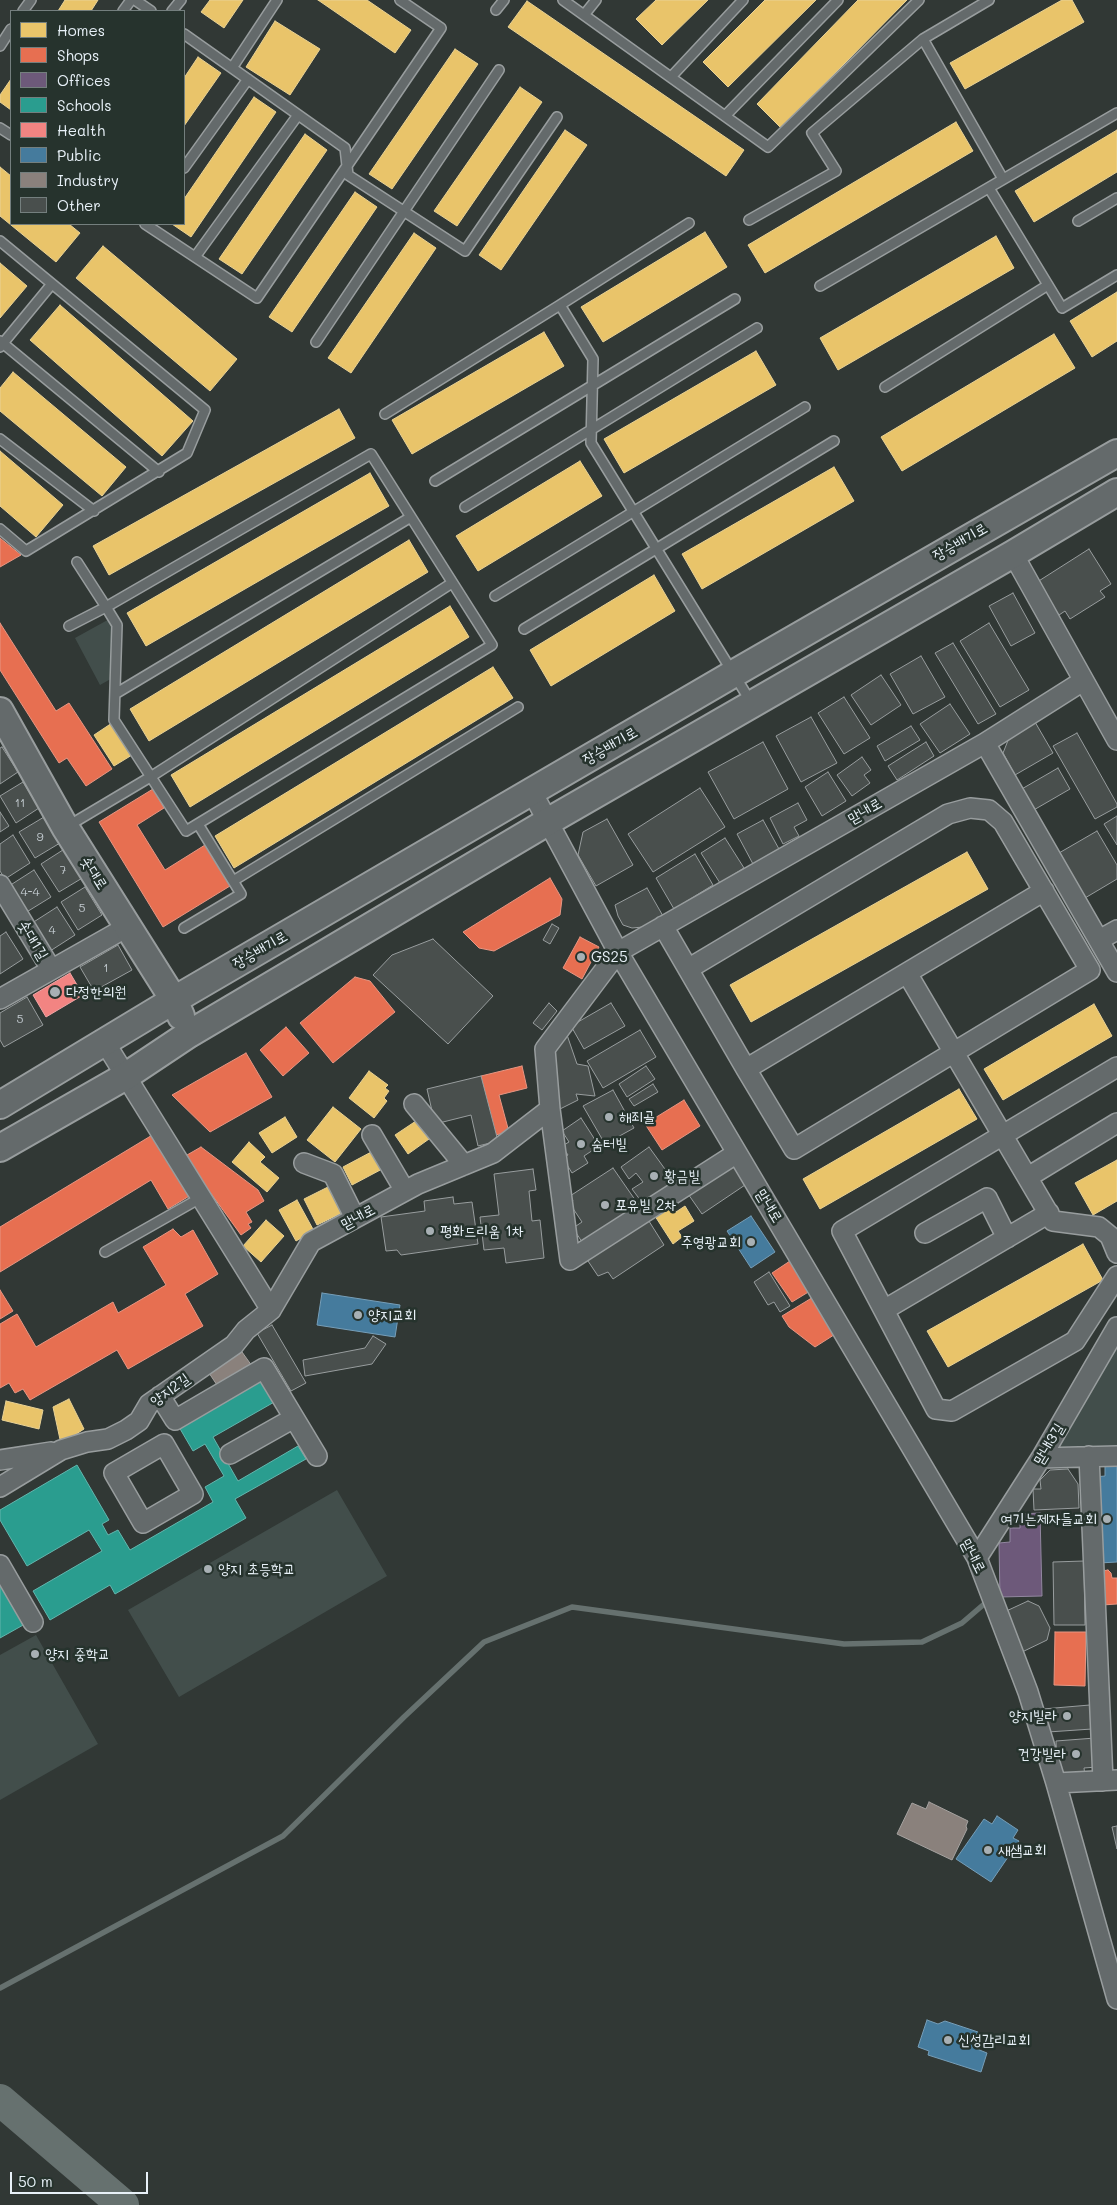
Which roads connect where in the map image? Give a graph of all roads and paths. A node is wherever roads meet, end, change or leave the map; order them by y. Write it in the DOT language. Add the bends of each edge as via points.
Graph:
graph roads {
  1 [pos="133,0"];
  2 [pos="181,0"];
  3 [pos="277,0"];
  4 [pos="400,0"];
  5 [pos="504,0"];
  6 [pos="563,0"];
  7 [pos="596,0"];
  8 [pos="743,0"];
  9 [pos="838,0"];
  10 [pos="919,0"];
  11 [pos="989,0"];
  12 [pos="124,10"];
  13 [pos="149,10"];
  14 [pos="173,10"];
  15 [pos="496,10"];
  16 [pos="584,15"];
  17 [pos="10,31"];
  18 [pos="185,37"];
  19 [pos="923,39"];
  20 [pos="0,46"];
  21 [pos="232,68"];
  22 [pos="499,70"];
  23 [pos="670,77"];
  24 [pos="248,79"];
  25 [pos="1117,113"];
  26 [pos="298,115"];
  27 [pos="725,116"];
  28 [pos="557,117"];
  29 [pos="347,165"];
  30 [pos="185,167"];
  31 [pos="1004,179"];
  32 [pos="989,188"];
  33 [pos="1117,198"];
  34 [pos="404,211"];
  35 [pos="749,220"];
  36 [pos="1078,221"];
  37 [pos="690,224"];
  38 [pos="147,225"];
  39 [pos="0,241"];
  40 [pos="195,257"];
  41 [pos="1117,275"];
  42 [pos="51,285"];
  43 [pos="1048,285"];
  44 [pos="820,286"];
  45 [pos="734,299"];
  46 [pos="560,305"];
  47 [pos="757,328"];
  48 [pos="316,342"];
  49 [pos="1,344"];
  50 [pos="592,386"];
  51 [pos="885,387"];
  52 [pos="805,406"];
  53 [pos="385,414"];
  54 [pos="592,430"];
  55 [pos="0,439"];
  56 [pos="834,441"];
  57 [pos="1117,453"];
  58 [pos="159,472"];
  59 [pos="435,481"];
  60 [pos="1117,492"];
  61 [pos="465,507"];
  62 [pos="94,512"];
  63 [pos="633,512"];
  64 [pos="411,517"];
  65 [pos="0,529"];
  66 [pos="655,549"];
  67 [pos="1013,554"];
  68 [pos="77,562"];
  69 [pos="452,583"];
  70 [pos="495,596"];
  71 [pos="106,607"];
  72 [pos="69,626"];
  73 [pos="524,629"];
  74 [pos="733,674"];
  75 [pos="1084,681"];
  76 [pos="115,694"];
  77 [pos="752,704"];
  78 [pos="518,708"];
  79 [pos="0,711"];
  80 [pos="1117,740"];
  81 [pos="985,743"];
  82 [pos="152,776"];
  83 [pos="532,792"];
  84 [pos="550,821"];
  85 [pos="198,824"];
  86 [pos="65,827"];
  87 [pos="233,881"];
  88 [pos="0,885"];
  89 [pos="1044,891"];
  90 [pos="663,926"];
  91 [pos="127,927"];
  92 [pos="184,928"];
  93 [pos="1117,930"];
  94 [pos="1099,940"];
  95 [pos="618,952"];
  96 [pos="51,969"];
  97 [pos="688,969"];
  98 [pos="1117,972"];
  99 [pos="907,973"];
  100 [pos="0,999"];
  101 [pos="174,1000"];
  102 [pos="189,1034"];
  103 [pos="104,1041"];
  104 [pos="954,1052"];
  105 [pos="1117,1067"];
  106 [pos="746,1069"];
  107 [pos="126,1076"];
  108 [pos="414,1104"];
  109 [pos="0,1105"];
  110 [pos="550,1109"];
  111 [pos="1117,1123"];
  112 [pos="1002,1134"];
  113 [pos="372,1135"];
  114 [pos="0,1148"];
  115 [pos="737,1153"];
  116 [pos="304,1163"];
  117 [pos="464,1165"];
  118 [pos="1028,1177"];
  119 [pos="406,1191"];
  120 [pos="202,1197"];
  121 [pos="1049,1213"];
  122 [pos="356,1218"];
  123 [pos="925,1234"];
  124 [pos="1007,1238"];
  125 [pos="1115,1240"];
  126 [pos="105,1252"];
  127 [pos="1117,1276"];
  128 [pos="271,1310"];
  129 [pos="884,1310"];
  130 [pos="1117,1327"];
  131 [pos="160,1396"];
  132 [pos="294,1418"];
  133 [pos="126,1430"];
  134 [pos="61,1450"];
  135 [pos="230,1454"];
  136 [pos="142,1456"];
  137 [pos="316,1456"];
  138 [pos="1089,1456"];
  139 [pos="1117,1456"];
  140 [pos="1041,1458"];
  141 [pos="0,1460"];
  142 [pos="0,1487"];
  143 [pos="977,1558"];
  144 [pos="0,1566"];
  145 [pos="33,1622"];
  146 [pos="1110,1781"];
  147 [pos="1056,1783"];
  148 [pos="1117,2000"];
  1 -- 12 [label="lane"];
  1 -- 13 [label="lane"];
  2 -- 14 [label="lane"];
  3 -- 21 [label="lane"];
  4 -- 29 [label="lane" via="441,28"];
  5 -- 15 [label="lane"];
  6 -- 16 [label="lane"];
  7 -- 16 [label="lane"];
  8 -- 23 [label="lane"];
  9 -- 27 [label="lane"];
  10 -- 27 [label="lane" via="768,147"];
  11 -- 19 [label="lane"];
  16 -- 23 [label="lane"];
  17 -- 20 [label="lane"];
  18 -- 21 [label="lane"];
  19 -- 31 [label="lane"];
  19 -- 35 [label="lane" via="812,133 836,171"];
  21 -- 24 [label="lane"];
  22 -- 34 [label="lane"];
  23 -- 27 [label="lane"];
  24 -- 26 [label="lane"];
  24 -- 30 [label="lane"];
  25 -- 31 [label="lane"];
  26 -- 29 [label="lane" via="345,148"];
  26 -- 40 [label="lane"];
  28 -- 34 [label="lane" via="465,250"];
  29 -- 34 [label="lane" via="348,175"];
  29 -- 40 [label="lane" via="257,298"];
  31 -- 32 [label="lane"];
  32 -- 43 [label="lane"];
  32 -- 44 [label="lane"];
  33 -- 36 [label="lane"];
  34 -- 48 [label="lane"];
  37 -- 46 [label="lane"];
  38 -- 40 [label="lane"];
  39 -- 42 [label="lane"];
  41 -- 43 [label="lane" via="1062,308"];
  42 -- 49 [label="lane"];
  42 -- 58 [label="lane" via="205,410 187,453"];
  43 -- 51 [label="lane"];
  45 -- 50 [label="lane"];
  46 -- 50 [label="lane" via="593,358"];
  46 -- 53 [label="lane"];
  47 -- 54 [label="lane"];
  49 -- 58 [label="lane"];
  50 -- 54 [label="lane"];
  50 -- 59 [label="lane"];
  52 -- 63 [label="lane"];
  54 -- 61 [label="lane"];
  54 -- 63 [label="lane" via="592,443"];
  55 -- 62 [label="lane"];
  56 -- 66 [label="lane"];
  57 -- 74 [label="street, 장승배기로"];
  58 -- 62 [label="lane"];
  60 -- 67 [label="street"];
  62 -- 65 [label="lane" via="26,551"];
  63 -- 66 [label="lane"];
  63 -- 70 [label="lane"];
  64 -- 69 [label="lane"];
  64 -- 71 [label="lane" via="371,454"];
  64 -- 76 [label="lane"];
  66 -- 73 [label="lane"];
  66 -- 74 [label="lane"];
  67 -- 75 [label="street"];
  67 -- 77 [label="street"];
  68 -- 71 [label="lane"];
  69 -- 82 [label="lane"];
  69 -- 85 [label="lane" via="492,645"];
  71 -- 72 [label="lane"];
  71 -- 76 [label="lane" via="118,625"];
  74 -- 77 [label="lane"];
  74 -- 83 [label="street, 장승배기로"];
  75 -- 80 [label="street"];
  75 -- 81 [label="street, 맏내로"];
  76 -- 82 [label="lane" via="114,720"];
  77 -- 84 [label="street"];
  78 -- 87 [label="lane"];
  79 -- 86 [label="street, 솟대로"];
  81 -- 90 [label="street, 맏내로"];
  81 -- 94 [label="street"];
  82 -- 85 [label="lane" via="186,831"];
  82 -- 86 [label="lane"];
  83 -- 84 [label="street, 맏내로"];
  83 -- 101 [label="street, 장승배기로"];
  84 -- 95 [label="street, 맏내로"];
  84 -- 102 [label="street"];
  85 -- 87 [label="lane"];
  86 -- 91 [label="street, 솟대로"];
  87 -- 92 [label="lane" via="241,894"];
  88 -- 96 [label="street, 솟대1길"];
  89 -- 97 [label="street" via="1003,822 989,810 970,808 948,814"];
  89 -- 99 [label="street"];
  89 -- 104 [label="street" via="1090,970"];
  90 -- 95 [label="street, 맏내로"];
  90 -- 97 [label="street"];
  91 -- 96 [label="street, 솟대1길"];
  91 -- 101 [label="street, 솟대로"];
  93 -- 94 [label="street"];
  94 -- 98 [label="street"];
  95 -- 110 [label="street, 맏내로" via="545,1049"];
  95 -- 115 [label="street, 맏내로"];
  96 -- 100 [label="street, 솟대1길"];
  97 -- 106 [label="street"];
  99 -- 104 [label="street"];
  99 -- 106 [label="street"];
  101 -- 102 [label="street, 솟대로"];
  101 -- 103 [label="street, 장승배기로"];
  102 -- 107 [label="street"];
  103 -- 107 [label="street"];
  103 -- 109 [label="street, 장승배기로"];
  104 -- 106 [label="street" via="794,1149"];
  104 -- 112 [label="street"];
  105 -- 112 [label="street"];
  107 -- 114 [label="street"];
  107 -- 120 [label="street"];
  108 -- 117 [label="street"];
  110 -- 115 [label="street, 맏내로" via="570,1260"];
  110 -- 117 [label="street, 맏내로" via="493,1153"];
  111 -- 118 [label="street"];
  112 -- 118 [label="street"];
  112 -- 129 [label="street" via="842,1231"];
  113 -- 119 [label="street"];
  115 -- 143 [label="street, 맏내로"];
  116 -- 122 [label="street" via="333,1174"];
  117 -- 119 [label="street, 맏내로"];
  118 -- 121 [label="street"];
  119 -- 122 [label="street, 맏내로"];
  120 -- 126 [label="lane"];
  120 -- 128 [label="street"];
  121 -- 124 [label="street"];
  121 -- 125 [label="street" via="1053,1220 1100,1228"];
  122 -- 128 [label="street, 맏내로" via="311,1242"];
  123 -- 124 [label="street" via="986,1198"];
  124 -- 129 [label="street"];
  127 -- 129 [label="street" via="1075,1341 952,1411 936,1409"];
  128 -- 131 [label="street, 양지2길" via="246,1330 234,1345"];
  130 -- 140 [label="street, 맏내3길"];
  131 -- 132 [label="street" via="175,1420 264,1368"];
  131 -- 133 [label="street, 양지2길" via="148,1404 139,1421"];
  132 -- 135 [label="street"];
  132 -- 137 [label="street"];
  133 -- 134 [label="street, 양지2길" via="108,1439"];
  133 -- 136 [label="street"];
  134 -- 141 [label="street, 양지2길"];
  134 -- 142 [label="street, 양지2길"];
  138 -- 139 [label="street"];
  138 -- 140 [label="street"];
  138 -- 146 [label="street"];
  140 -- 143 [label="street, 맏내3길"];
  143 -- 147 [label="street, 맏내로" via="1028,1692"];
  144 -- 145 [label="street"];
  146 -- 147 [label="street"];
  147 -- 148 [label="street, 맏내로"];
}
